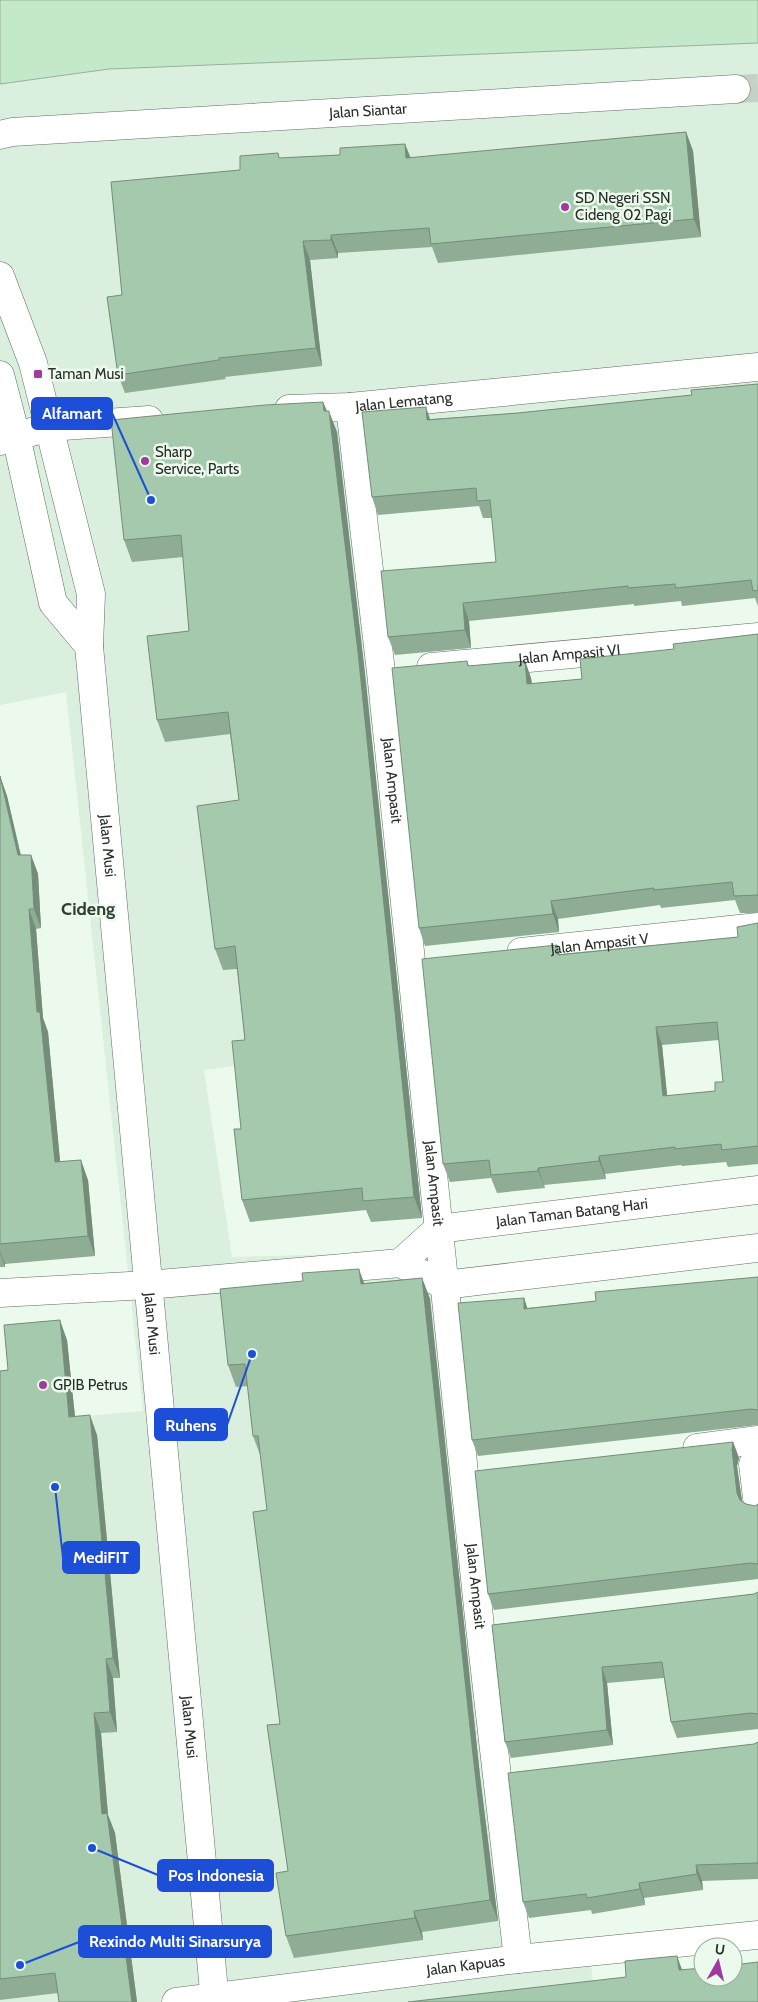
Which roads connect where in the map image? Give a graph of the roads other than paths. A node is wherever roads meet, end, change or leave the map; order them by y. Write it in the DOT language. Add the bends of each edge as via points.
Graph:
graph roads {
  1 [pos="736,89"];
  2 [pos="0,135"];
  3 [pos="0,276"];
  4 [pos="758,367"];
  5 [pos="0,375"];
  6 [pos="350,407"];
  7 [pos="267,411"];
  8 [pos="178,418"];
  9 [pos="49,427"];
  10 [pos="8,439"];
  11 [pos="758,637"];
  12 [pos="89,646"];
  13 [pos="398,670"];
  14 [pos="758,927"];
  15 [pos="500,954"];
  16 [pos="440,960"];
  17 [pos="410,963"];
  18 [pos="758,1190"];
  19 [pos="438,1229"];
  20 [pos="758,1248"];
  21 [pos="400,1263"];
  22 [pos="444,1285"];
  23 [pos="135,1286"];
  24 [pos="0,1293"];
  25 [pos="672,1450"];
  26 [pos="755,1452"];
  27 [pos="758,1506"];
  28 [pos="525,1772"];
  29 [pos="496,1775"];
  30 [pos="758,1935"];
  31 [pos="518,1959"];
  32 [pos="214,2000"];
  33 [pos="176,2002"];
  1 -- 2 [label="street, Jalan Siantar"];
  3 -- 9 [label="street, Jalan Musi" via="32,363"];
  4 -- 6 [label="street, Jalan Lematang"];
  5 -- 10 [label="street"];
  6 -- 7 [label="street, Jalan Lematang"];
  6 -- 13 [label="street, Jalan Ampasit"];
  8 -- 9 [label="street"];
  9 -- 10 [label="street"];
  9 -- 12 [label="street, Jalan Musi" via="91,594"];
  10 -- 12 [label="street" via="53,603"];
  11 -- 13 [label="street, Jalan Ampasit VI"];
  12 -- 23 [label="street, Jalan Musi"];
  13 -- 17 [label="street, Jalan Ampasit"];
  14 -- 15 [label="street, Jalan Ampasit V"];
  16 -- 17 [label="street"];
  17 -- 19 [label="street, Jalan Ampasit"];
  18 -- 19 [label="street, Jalan Taman Batang Hari"];
  19 -- 21 [label="street"];
  19 -- 22 [label="street, Jalan Ampasit"];
  20 -- 22 [label="street"];
  21 -- 22 [label="street"];
  21 -- 23 [label="street"];
  22 -- 29 [label="street, Jalan Ampasit" via="474,1472 490,1626"];
  23 -- 24 [label="street"];
  23 -- 32 [label="street, Jalan Musi"];
  25 -- 26 [label="street"];
  26 -- 27 [label="street"];
  28 -- 29 [label="street"];
  29 -- 31 [label="street, Jalan Ampasit"];
  30 -- 31 [label="street, Jalan Kapuas"];
  31 -- 32 [label="street, Jalan Kapuas"];
  32 -- 33 [label="street, Jalan Kapuas"];
}
